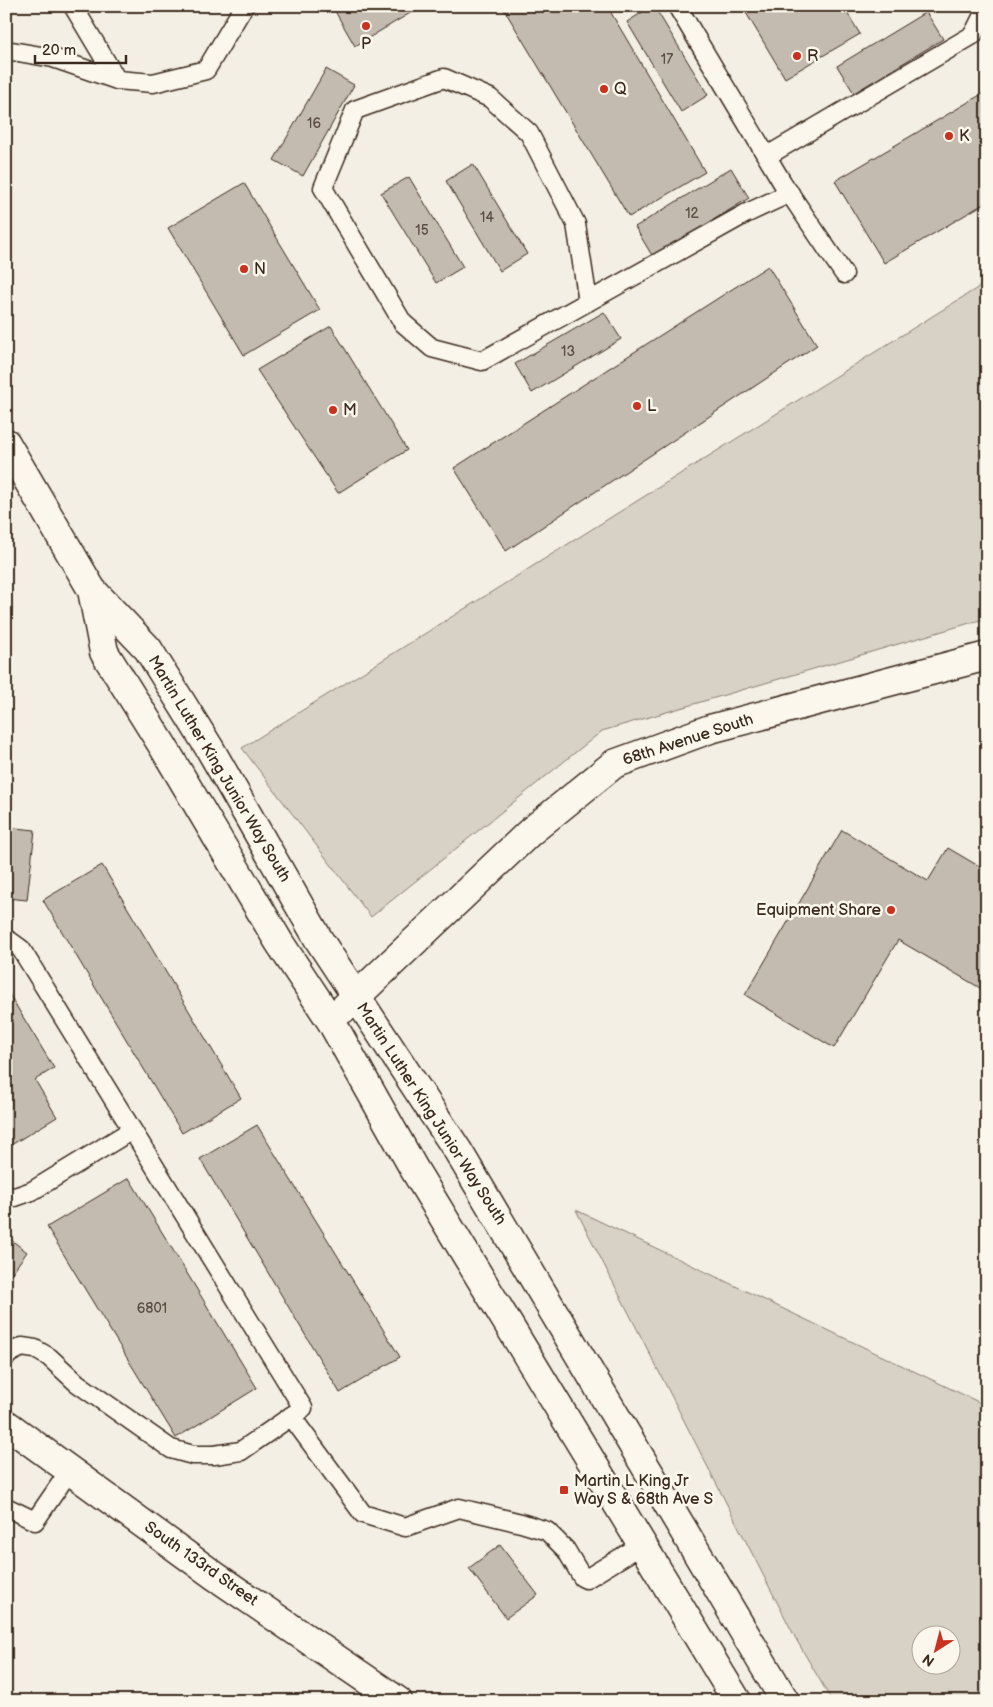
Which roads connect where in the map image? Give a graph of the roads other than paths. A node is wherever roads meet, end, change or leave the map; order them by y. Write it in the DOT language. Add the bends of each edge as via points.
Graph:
graph roads {
  1 [pos="73,6"];
  2 [pos="244,6"];
  3 [pos="677,6"];
  4 [pos="987,7"];
  5 [pos="6,50"];
  6 [pos="117,80"];
  7 [pos="766,156"];
  8 [pos="790,193"];
  9 [pos="844,274"];
  10 [pos="588,302"];
  11 [pos="6,443"];
  12 [pos="92,590"];
  13 [pos="987,656"];
  14 [pos="6,941"];
  15 [pos="356,997"];
  16 [pos="331,1021"];
  17 [pos="132,1130"];
  18 [pos="6,1196"];
  19 [pos="6,1356"];
  20 [pos="291,1416"];
  21 [pos="6,1424"];
  22 [pos="70,1470"];
  23 [pos="6,1507"];
  24 [pos="643,1544"];
  25 [pos="398,1701"];
  26 [pos="738,1701"];
  27 [pos="785,1701"];
  1 -- 6 [label="lane"];
  2 -- 6 [label="lane" via="206,70 153,83"];
  3 -- 7 [label="lane"];
  4 -- 7 [label="lane" via="974,34"];
  5 -- 6 [label="lane" via="53,58"];
  7 -- 8 [label="lane"];
  8 -- 9 [label="lane"];
  8 -- 10 [label="lane"];
  10 -- 10 [label="lane" via="482,361 432,348 403,323 323,188 355,110 444,78 490,98 529,133 576,224"];
  11 -- 12 [label="main road, Martin Luther King Junior Way South"];
  12 -- 15 [label="main road, Martin Luther King Junior Way South" via="148,649 210,749 319,940"];
  12 -- 16 [label="main road, Martin Luther King Junior Way South" via="104,652 279,942"];
  13 -- 15 [label="main road, 68th Avenue South" via="710,729 614,764 530,832"];
  14 -- 17 [label="lane" via="21,949"];
  15 -- 16 [label="main road, 68th Avenue South"];
  15 -- 27 [label="main road, Martin Luther King Junior Way South" via="458,1151"];
  16 -- 24 [label="main road, Martin Luther King Junior Way South" via="418,1177"];
  17 -- 18 [label="lane" via="32,1191 15,1197"];
  17 -- 20 [label="lane" via="303,1408"];
  19 -- 20 [label="lane" via="22,1347 35,1349 49,1357 77,1383 171,1449 193,1455 241,1451"];
  20 -- 24 [label="lane" via="363,1514 405,1527 459,1508 521,1523 547,1531 566,1550 586,1579"];
  21 -- 22 [label="main road, South 133rd Street"];
  22 -- 23 [label="lane" via="35,1521"];
  22 -- 25 [label="main road, South 133rd Street" via="215,1576"];
  24 -- 26 [label="main road, Martin Luther King Junior Way South"];
}
